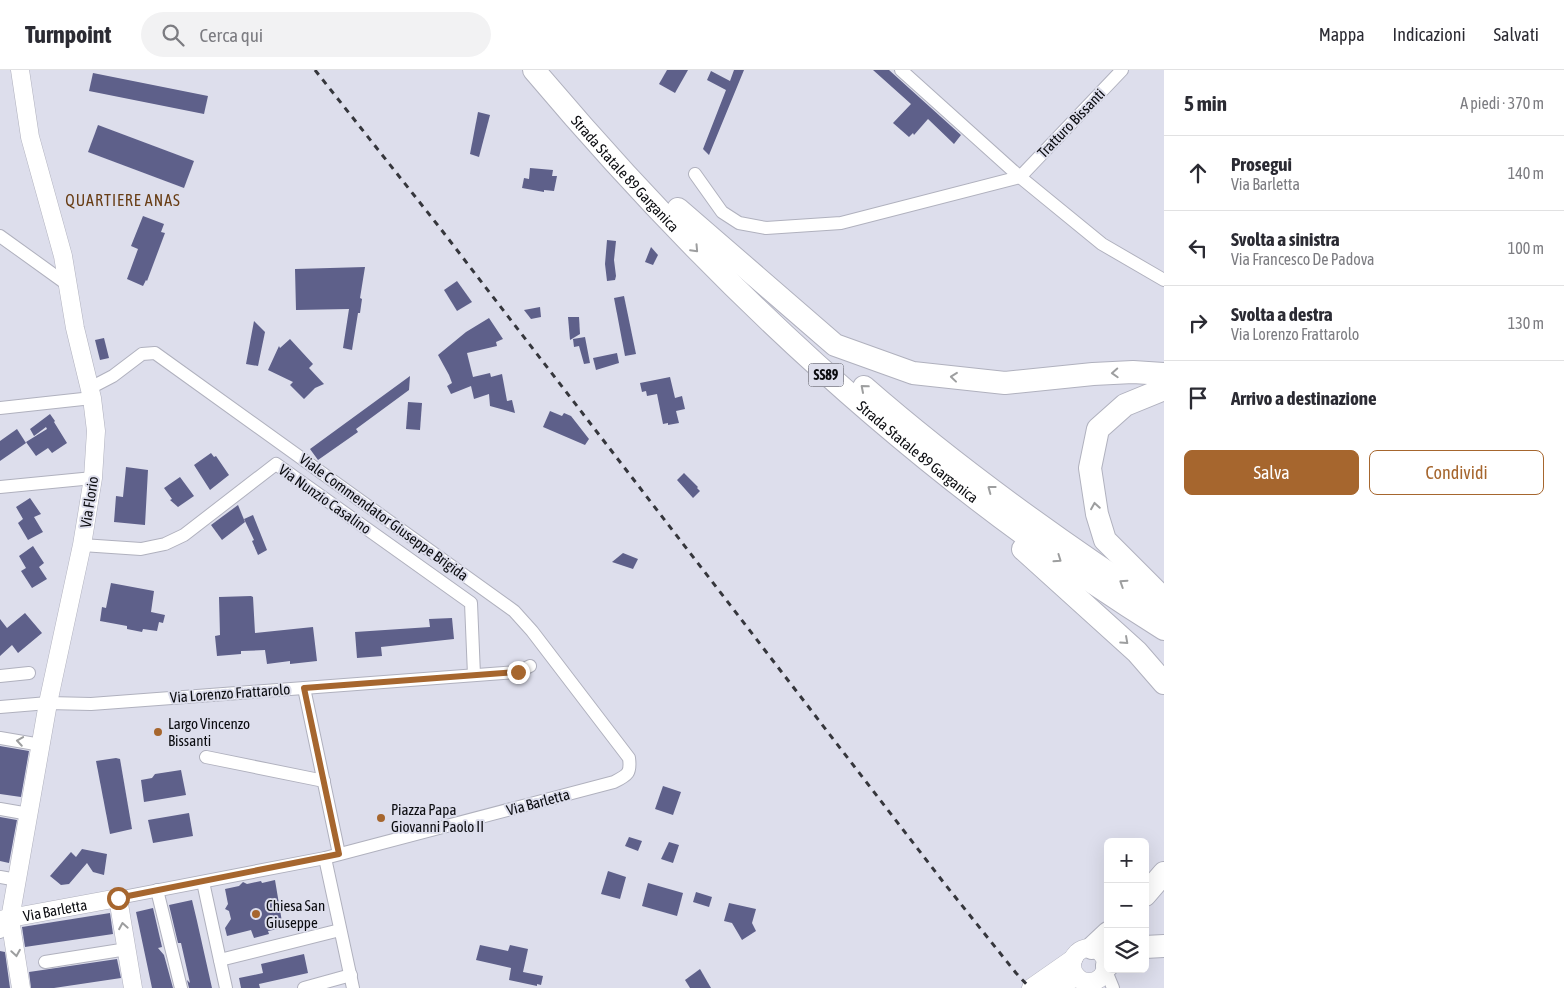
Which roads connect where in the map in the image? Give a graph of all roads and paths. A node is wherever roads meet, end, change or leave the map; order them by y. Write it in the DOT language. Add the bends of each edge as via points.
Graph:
graph roads {
  1 [pos="20,70"];
  2 [pos="534,70"];
  3 [pos="553,70"];
  4 [pos="902,70"];
  5 [pos="1122,70"];
  6 [pos="694,174"];
  7 [pos="1020,177"];
  8 [pos="678,209"];
  9 [pos="0,236"];
  10 [pos="1164,280"];
  11 [pos="68,285"];
  12 [pos="1164,374"];
  13 [pos="1164,389"];
  14 [pos="91,393"];
  15 [pos="0,408"];
  16 [pos="921,455"];
  17 [pos="93,478"];
  18 [pos="0,487"];
  19 [pos="82,545"];
  20 [pos="1164,598"];
  21 [pos="1164,610"];
  22 [pos="1164,629"];
  23 [pos="530,666"];
  24 [pos="28,673"];
  25 [pos="474,675"];
  26 [pos="0,676"];
  27 [pos="1164,683"];
  28 [pos="304,688"];
  29 [pos="48,703"];
  30 [pos="0,707"];
  31 [pos="0,738"];
  32 [pos="41,745"];
  33 [pos="206,758"];
  34 [pos="630,768"];
  35 [pos="324,781"];
  36 [pos="0,809"];
  37 [pos="28,814"];
  38 [pos="339,854"];
  39 [pos="325,858"];
  40 [pos="1164,873"];
  41 [pos="8,878"];
  42 [pos="202,882"];
  43 [pos="157,890"];
  44 [pos="1149,890"];
  45 [pos="118,898"];
  46 [pos="3,923"];
  47 [pos="340,930"];
  48 [pos="1164,946"];
  49 [pos="1149,947"];
  50 [pos="127,949"];
  51 [pos="1100,956"];
  52 [pos="220,960"];
  53 [pos="45,962"];
  54 [pos="351,975"];
  55 [pos="1085,982"];
  56 [pos="21,988"];
  57 [pos="134,988"];
  58 [pos="181,988"];
  59 [pos="226,988"];
  60 [pos="304,988"];
  61 [pos="354,988"];
  62 [pos="1031,988"];
  63 [pos="1053,988"];
  64 [pos="1113,988"];
  1 -- 11 [label="street, Via Florio" via="30,137"];
  2 -- 16 [label="highway, Strada Statale 89 Garganica / SS89, one-way" via="706,261 814,364"];
  3 -- 8 [label="highway, Strada Statale 89 Garganica / SS89"];
  4 -- 7 [label="street"];
  5 -- 7 [label="street, Tratturo Bissanti"];
  6 -- 7 [label="street" via="722,212 739,222 766,228 842,222"];
  7 -- 10 [label="street" via="1102,244"];
  12 -- 8 [label="highway, one-way" via="1093,374 1005,383 913,373 835,345"];
  21 -- 8 [label="highway, Strada Statale 89 Garganica / SS89, one-way" via="1023,514 886,406 786,318"];
  9 -- 11 [label="street"];
  11 -- 14 [label="street, Via Florio"];
  20 -- 13 [label="highway, one-way" via="1104,540 1090,468 1098,428 1125,404"];
  14 -- 15 [label="street"];
  14 -- 17 [label="street, Via Florio" via="96,431"];
  14 -- 34 [label="street, Viale Commendator Giuseppe Brigida" via="142,354 155,353 514,611 629,758"];
  16 -- 22 [label="highway, Strada Statale 89 Garganica / SS89, one-way" via="1026,536"];
  16 -- 27 [label="highway, SS89, one-way" via="1137,652"];
  17 -- 18 [label="street"];
  17 -- 19 [label="street, Via Florio"];
  19 -- 25 [label="street, Via Nunzio Casalino" via="141,549 165,544 184,535 276,464 471,603"];
  19 -- 29 [label="street, Via Florio"];
  23 -- 25 [label="street, Via Lorenzo Frattarolo" via="518,672"];
  24 -- 26 [label="street"];
  25 -- 28 [label="street, Via Lorenzo Frattarolo"];
  28 -- 29 [label="street, Via Lorenzo Frattarolo" via="91,704"];
  28 -- 35 [label="street"];
  29 -- 30 [label="street, Via Lorenzo Frattarolo"];
  29 -- 32 [label="street, Via Florio"];
  32 -- 31 [label="street, one-way"];
  32 -- 37 [label="street, Via Florio"];
  33 -- 35 [label="street"];
  34 -- 38 [label="street, Via Barletta" via="626,776 614,782"];
  35 -- 38 [label="street"];
  36 -- 37 [label="street"];
  37 -- 41 [label="street, Via Florio"];
  38 -- 39 [label="street, Via Barletta"];
  39 -- 42 [label="street, Via Barletta"];
  39 -- 47 [label="street"];
  40 -- 44 [label="highway"];
  41 -- 46 [label="street, Via Florio"];
  42 -- 43 [label="street, Via Barletta"];
  42 -- 52 [label="street"];
  43 -- 45 [label="street, Via Barletta"];
  43 -- 58 [label="street"];
  45 -- 46 [label="street, Via Barletta"];
  50 -- 45 [label="street, one-way"];
  46 -- 56 [label="street, Via Florio, one-way"];
  47 -- 52 [label="street"];
  47 -- 54 [label="street"];
  48 -- 49 [label="highway"];
  50 -- 53 [label="street"];
  50 -- 57 [label="street"];
  51 -- 55 [label="street" via="1103,976 1095,982"];
  51 -- 55 [label="street" via="1072,968"];
  51 -- 62 [label="street"];
  51 -- 64 [label="street"];
  52 -- 59 [label="street"];
  54 -- 60 [label="street"];
  54 -- 61 [label="street"];
  55 -- 63 [label="street"];
}
